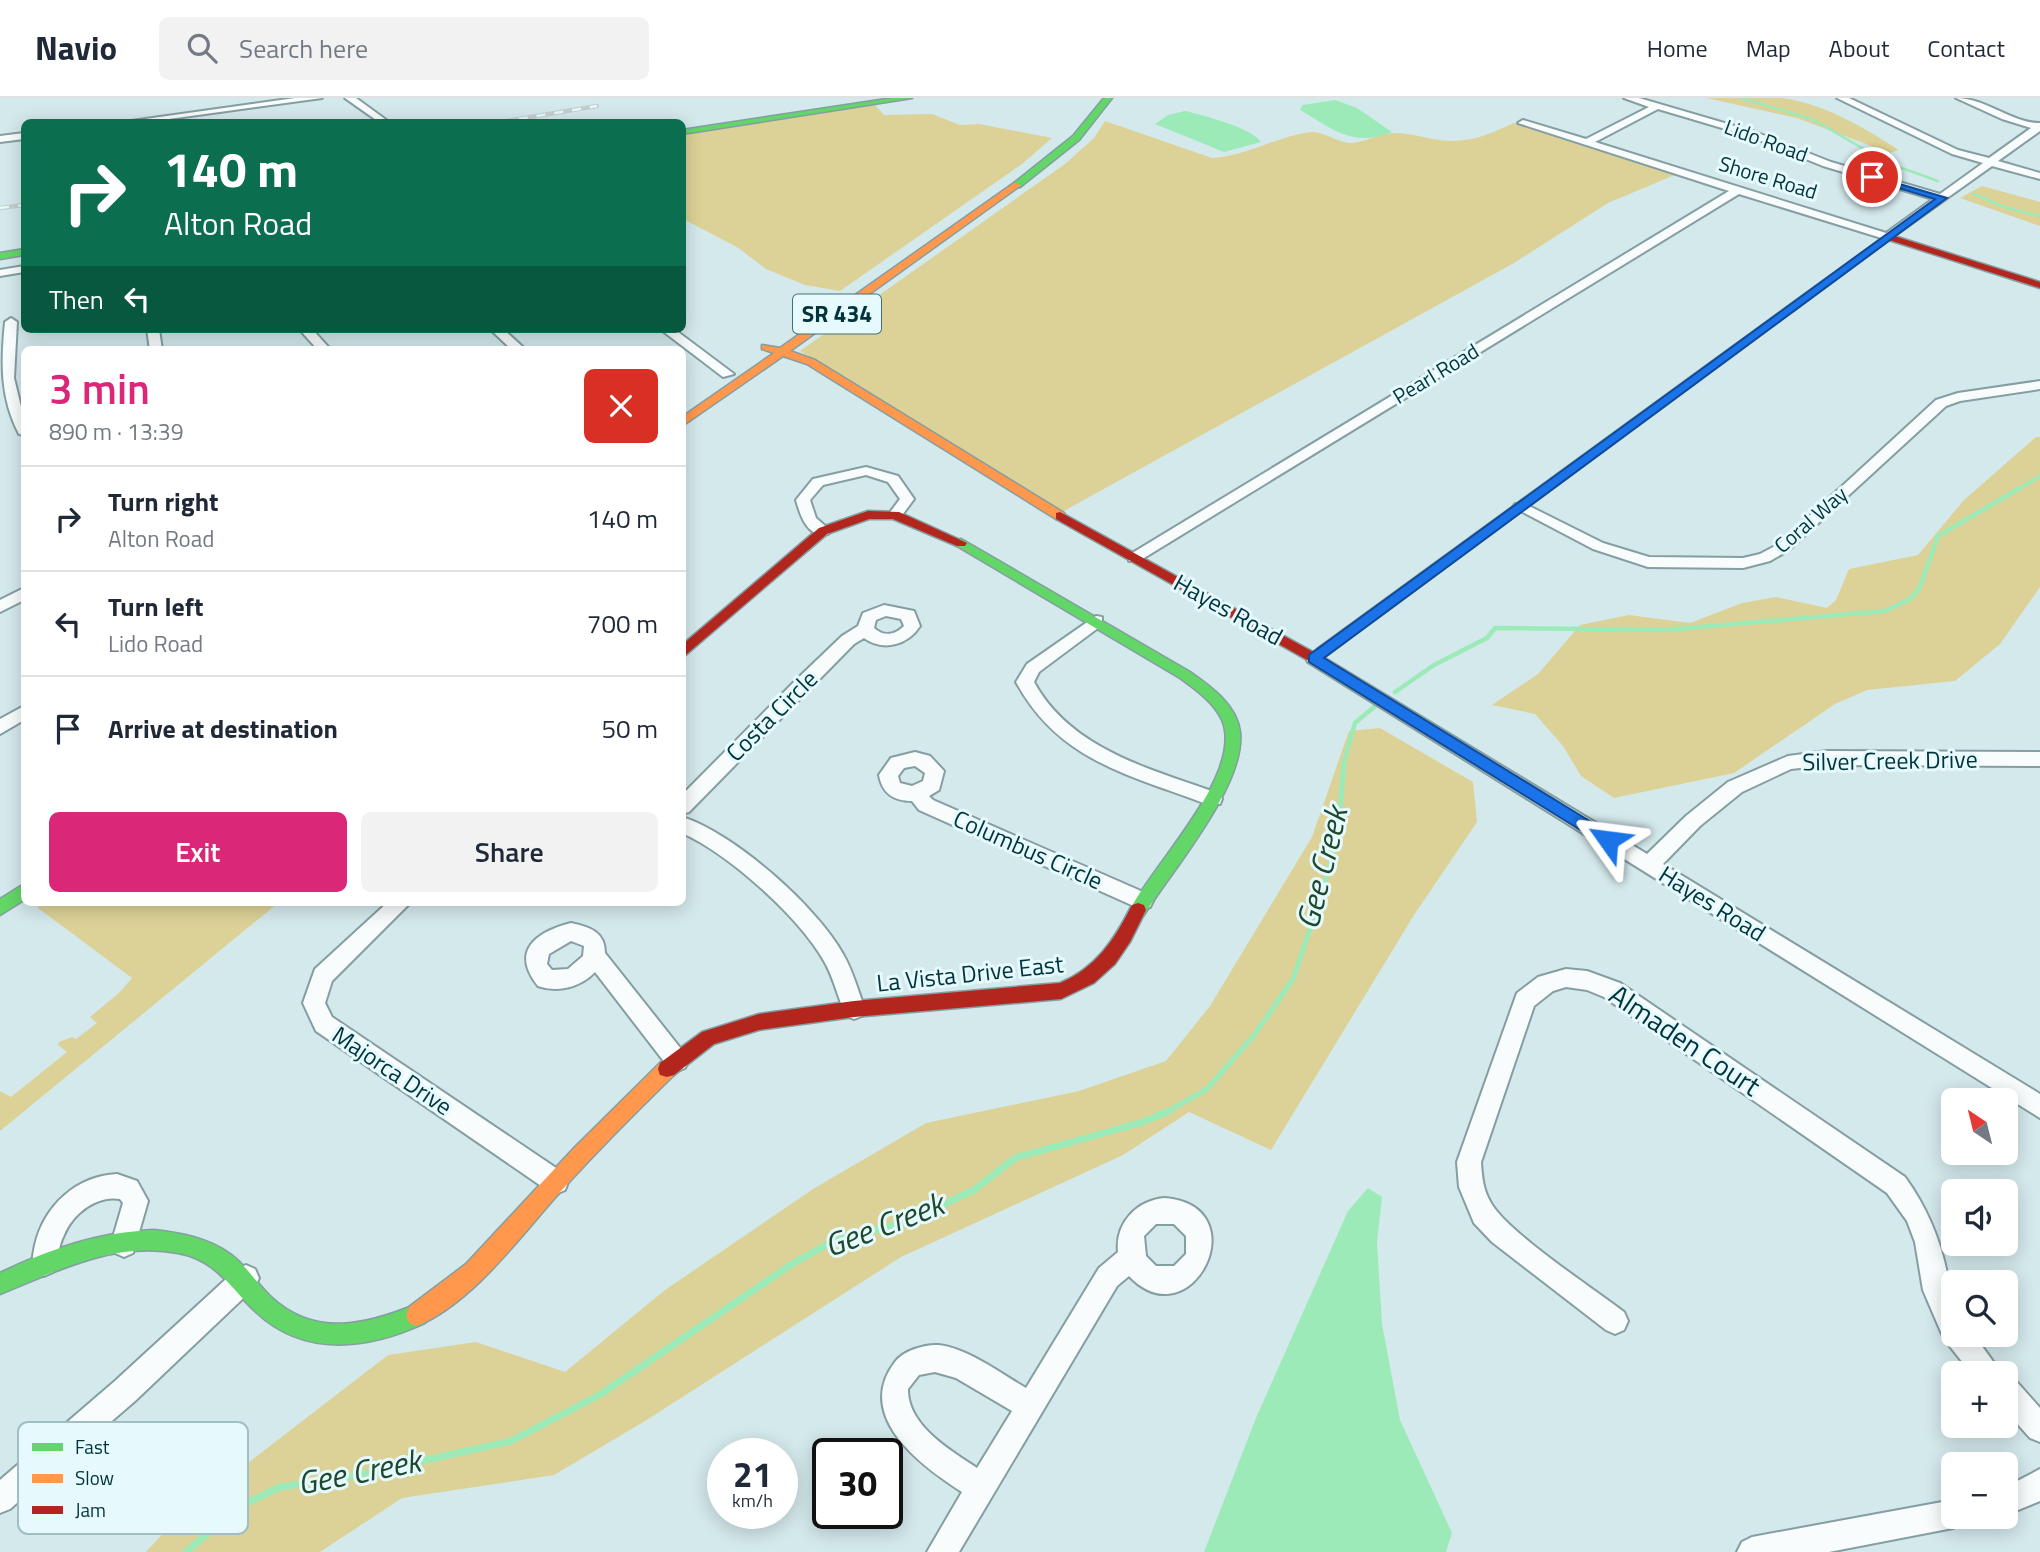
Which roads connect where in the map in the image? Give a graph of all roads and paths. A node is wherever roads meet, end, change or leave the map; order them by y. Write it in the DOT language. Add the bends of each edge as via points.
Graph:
graph roads {
  1 [pos="317,98"];
  2 [pos="350,98"];
  3 [pos="908,98"];
  4 [pos="1093,98"];
  5 [pos="1108,98"];
  6 [pos="1629,98"];
  7 [pos="1842,98"];
  8 [pos="1961,98"];
  9 [pos="1658,106"];
  10 [pos="152,119"];
  11 [pos="380,119"];
  12 [pos="1523,123"];
  13 [pos="2039,127"];
  14 [pos="686,130"];
  15 [pos="21,136"];
  16 [pos="0,139"];
  17 [pos="1586,143"];
  18 [pos="1990,163"];
  19 [pos="2040,176"];
  20 [pos="1738,190"];
  21 [pos="990,197"];
  22 [pos="1942,198"];
  23 [pos="1888,237"];
  24 [pos="21,253"];
  25 [pos="0,257"];
  26 [pos="21,270"];
  27 [pos="0,273"];
  28 [pos="2040,285"];
  29 [pos="12,322"];
  30 [pos="309,333"];
  31 [pos="501,333"];
  32 [pos="672,333"];
  33 [pos="321,346"];
  34 [pos="515,346"];
  35 [pos="766,347"];
  36 [pos="784,352"];
  37 [pos="728,374"];
  38 [pos="2040,385"];
  39 [pos="686,403"];
  40 [pos="686,420"];
  41 [pos="21,426"];
  42 [pos="1520,507"];
  43 [pos="895,515"];
  44 [pos="823,531"];
  45 [pos="1134,558"];
  46 [pos="21,595"];
  47 [pos="0,607"];
  48 [pos="1096,621"];
  49 [pos="866,629"];
  50 [pos="686,650"];
  51 [pos="1314,658"];
  52 [pos="21,714"];
  53 [pos="0,728"];
  54 [pos="2040,759"];
  55 [pos="917,794"];
  56 [pos="1213,799"];
  57 [pos="686,803"];
  58 [pos="686,826"];
  59 [pos="1649,865"];
  60 [pos="21,893"];
  61 [pos="1143,901"];
  62 [pos="397,906"];
  63 [pos="0,908"];
  64 [pos="596,956"];
  65 [pos="854,1009"];
  66 [pos="677,1061"];
  67 [pos="2040,1107"];
  68 [pos="556,1182"];
  69 [pos="124,1244"];
  70 [pos="1133,1256"];
  71 [pos="44,1263"];
  72 [pos="246,1278"];
  73 [pos="0,1284"];
  74 [pos="1941,1302"];
  75 [pos="1615,1321"];
  76 [pos="1967,1347"];
  77 [pos="1978,1361"];
  78 [pos="2018,1404"];
  79 [pos="1030,1406"];
  80 [pos="89,1422"];
  81 [pos="2040,1428"];
  82 [pos="18,1483"];
  83 [pos="2040,1483"];
  84 [pos="981,1487"];
  85 [pos="2018,1496"];
  86 [pos="0,1499"];
  87 [pos="1941,1516"];
  88 [pos="942,1552"];
  89 [pos="1752,1552"];
  1 -- 10 [label="street"];
  2 -- 11 [label="street"];
  3 -- 14 [label="street"];
  4 -- 21 [label="street, SR 434" via="1050,147"];
  5 -- 21 [label="street, SR 434" via="1063,151"];
  6 -- 9 [label="street, Lido Road"];
  7 -- 18 [label="street" via="1935,144"];
  8 -- 13 [label="street"];
  9 -- 17 [label="street"];
  9 -- 22 [label="street, Lido Road"];
  12 -- 17 [label="street, Shore Road"];
  13 -- 18 [label="street"];
  15 -- 16 [label="street"];
  17 -- 20 [label="street, Shore Road"];
  18 -- 19 [label="street"];
  18 -- 22 [label="street"];
  20 -- 23 [label="street, Shore Road"];
  20 -- 45 [label="street, Pearl Road"];
  21 -- 35 [label="street, SR 434"];
  21 -- 36 [label="street, SR 434"];
  22 -- 23 [label="street"];
  23 -- 28 [label="street, Shore Road"];
  23 -- 42 [label="street"];
  24 -- 25 [label="street"];
  26 -- 27 [label="street"];
  29 -- 41 [label="street" via="6,391"];
  30 -- 33 [label="street"];
  31 -- 34 [label="street"];
  32 -- 37 [label="street"];
  35 -- 36 [label="street, Hayes Road"];
  35 -- 37 [label="street, SR 434"];
  36 -- 40 [label="street, SR 434"];
  36 -- 45 [label="street, Hayes Road" via="811,362 1046,509"];
  37 -- 39 [label="street, SR 434"];
  38 -- 42 [label="street, Coral Way" via="1941,403 1784,547 1765,558 1718,565 1648,562 1598,546"];
  42 -- 51 [label="street"];
  43 -- 44 [label="street, La Vista Drive East" via="869,514"];
  43 -- 44 [label="street" via="907,499 893,479 866,471 837,476 818,482 803,500 809,520"];
  43 -- 48 [label="street, La Vista Drive East" via="967,545"];
  44 -- 50 [label="street, La Vista Drive East"];
  45 -- 51 [label="street, Hayes Road"];
  46 -- 47 [label="street"];
  48 -- 56 [label="street, La Vista Drive East" via="1204,688 1231,719 1234,742"];
  48 -- 56 [label="street" via="1033,668 1025,682 1030,695 1062,730 1092,750"];
  49 -- 57 [label="street, Costa Circle" via="801,685"];
  51 -- 59 [label="street, Hayes Road"];
  52 -- 53 [label="street"];
  54 -- 59 [label="street, Silver Creek Drive" via="1827,758 1788,763 1735,787"];
  55 -- 61 [label="street, Columbus Circle" via="926,805"];
  56 -- 61 [label="street, La Vista Drive East"];
  58 -- 65 [label="street" via="715,839 809,921 835,959"];
  59 -- 67 [label="street, Hayes Road"];
  60 -- 63 [label="street"];
  61 -- 65 [label="street, La Vista Drive East" via="1110,961 1074,988"];
  62 -- 68 [label="street, Majorca Drive" via="323,976 314,1003 324,1024"];
  64 -- 66 [label="street"];
  65 -- 66 [label="street, La Vista Drive East" via="753,1021 705,1038"];
  66 -- 68 [label="street, La Vista Drive East"];
  68 -- 72 [label="street, La Vista Drive East" via="460,1286 443,1300 382,1330 350,1337 302,1330 265,1305"];
  69 -- 71 [label="street, La Vista Drive East"];
  69 -- 71 [label="street" via="136,1201 128,1189 103,1187 73,1202 52,1230"];
  69 -- 72 [label="street, La Vista Drive East" via="156,1239 202,1250"];
  70 -- 79 [label="street" via="1108,1277"];
  71 -- 73 [label="street, La Vista Drive East"];
  72 -- 80 [label="street"];
  74 -- 75 [label="street, Almaden Court" via="1924,1232 1896,1185 1612,990 1589,979 1565,978 1541,984 1525,1000 1469,1162 1471,1187 1483,1214 1501,1233"];
  76 -- 77 [label="street"];
  78 -- 81 [label="street"];
  79 -- 84 [label="street"];
  79 -- 84 [label="street" via="944,1359 919,1360 904,1371 895,1388 894,1409 944,1465"];
  82 -- 86 [label="street"];
  83 -- 85 [label="street"];
  84 -- 88 [label="street"];
  87 -- 89 [label="street"];
}
